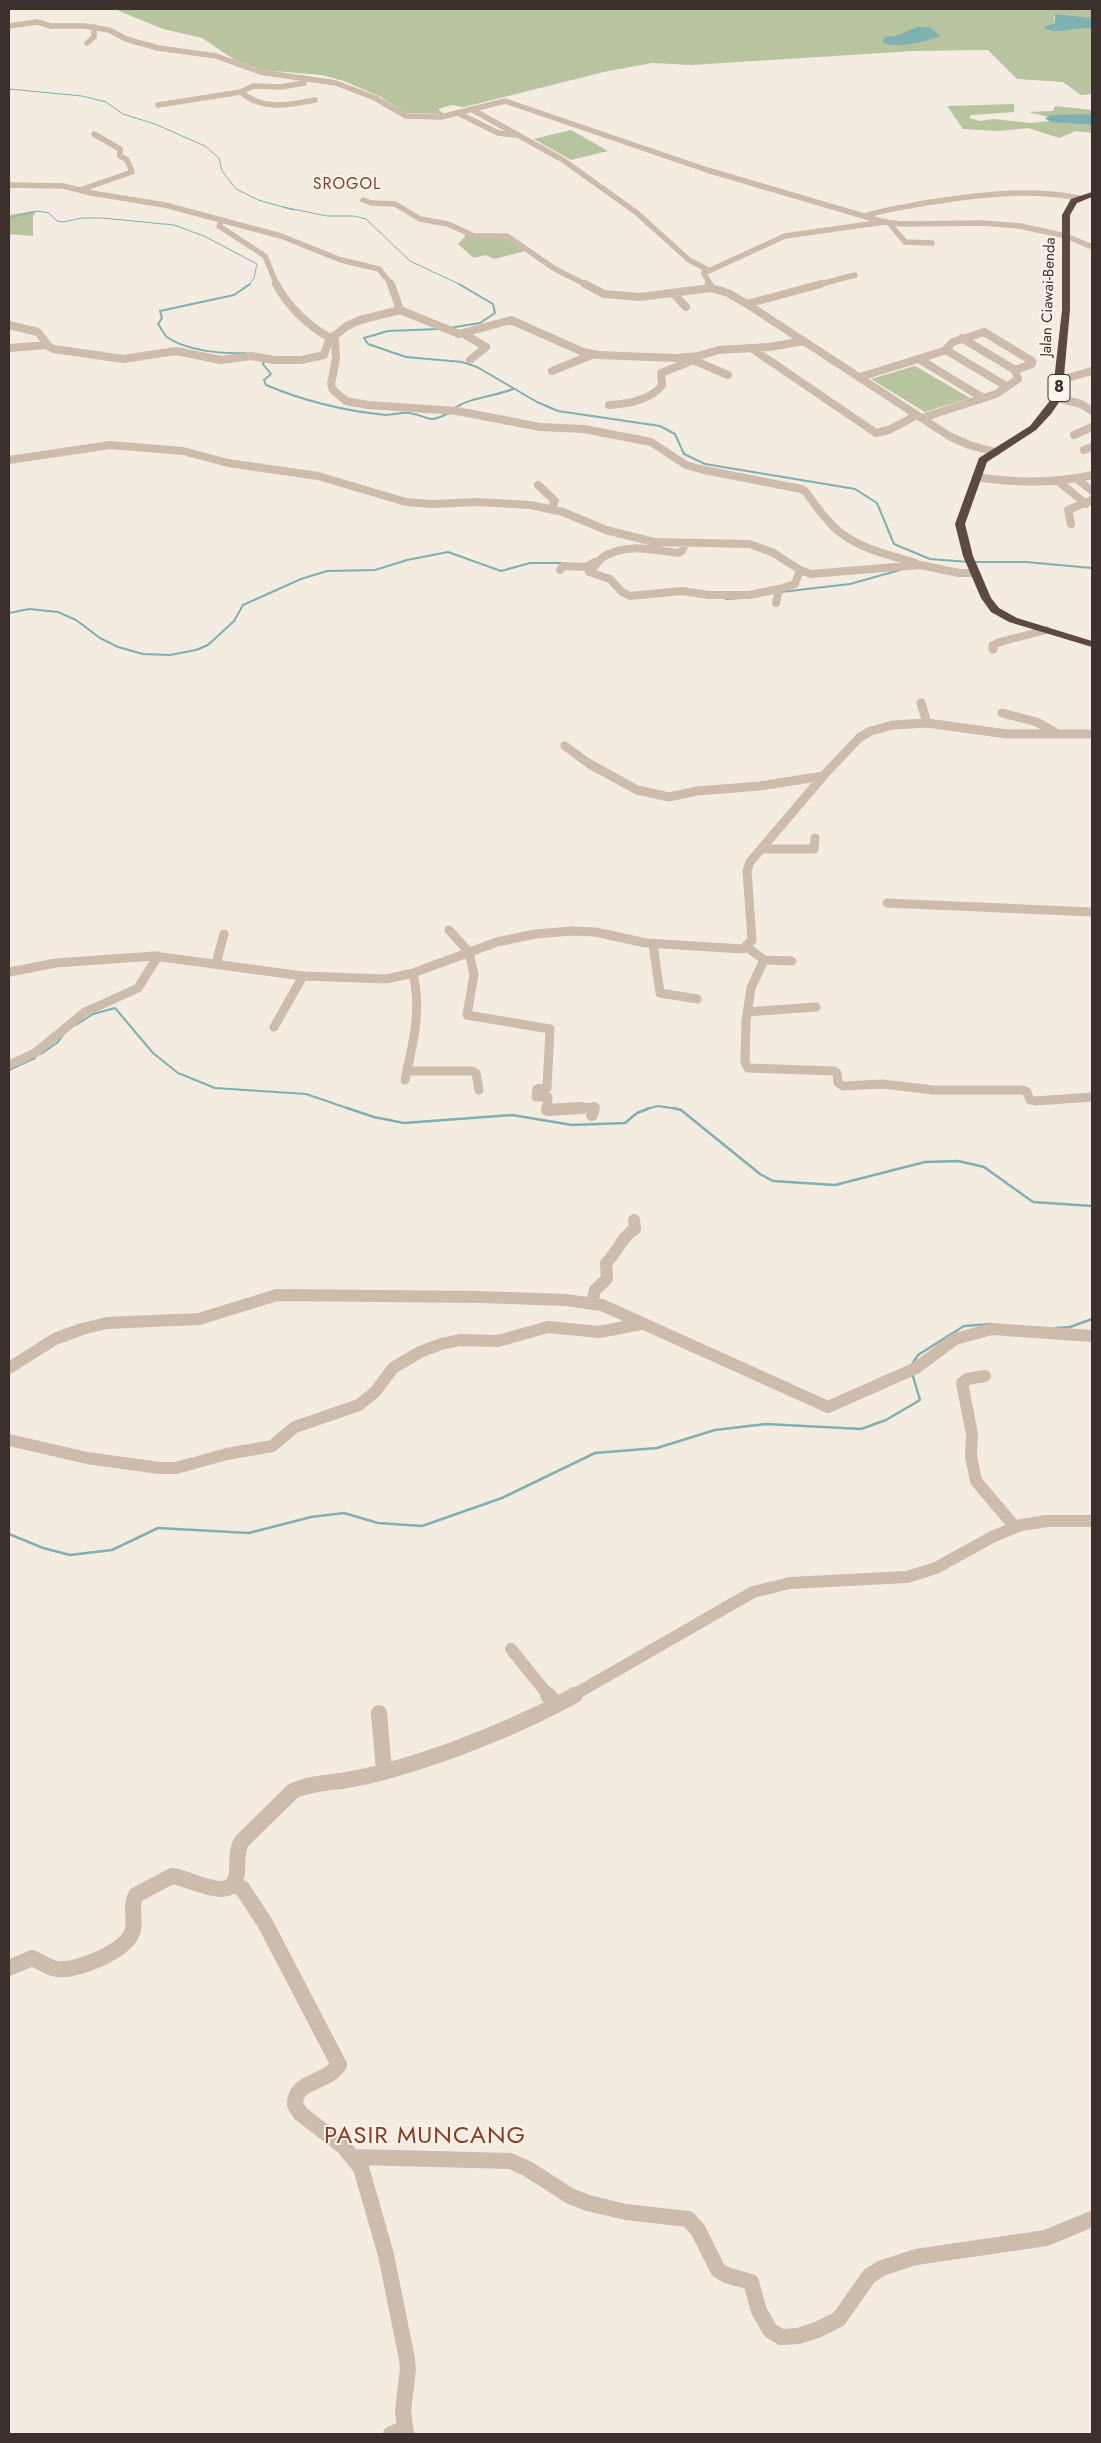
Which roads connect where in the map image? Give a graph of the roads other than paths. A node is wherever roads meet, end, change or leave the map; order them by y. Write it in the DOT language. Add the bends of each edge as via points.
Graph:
graph roads {
  1 [pos="9,26"];
  2 [pos="94,27"];
  3 [pos="87,43"];
  4 [pos="320,79"];
  5 [pos="240,92"];
  6 [pos="315,100"];
  7 [pos="158,105"];
  8 [pos="471,109"];
  9 [pos="458,113"];
  10 [pos="94,134"];
  11 [pos="520,135"];
  12 [pos="9,185"];
  13 [pos="80,190"];
  14 [pos="1092,194"];
  15 [pos="1078,199"];
  16 [pos="363,200"];
  17 [pos="868,217"];
  18 [pos="221,221"];
  19 [pos="887,223"];
  20 [pos="1066,236"];
  21 [pos="932,243"];
  22 [pos="1092,247"];
  23 [pos="708,270"];
  24 [pos="855,275"];
  25 [pos="711,288"];
  26 [pos="674,294"];
  27 [pos="747,304"];
  28 [pos="686,307"];
  29 [pos="400,310"];
  30 [pos="9,325"];
  31 [pos="464,334"];
  32 [pos="332,337"];
  33 [pos="962,338"];
  34 [pos="804,341"];
  35 [pos="48,345"];
  36 [pos="9,348"];
  37 [pos="751,348"];
  38 [pos="946,350"];
  39 [pos="594,354"];
  40 [pos="706,354"];
  41 [pos="919,359"];
  42 [pos="470,360"];
  43 [pos="693,360"];
  44 [pos="1015,370"];
  45 [pos="552,372"];
  46 [pos="1092,372"];
  47 [pos="728,375"];
  48 [pos="860,377"];
  49 [pos="1060,380"];
  50 [pos="1006,386"];
  51 [pos="984,398"];
  52 [pos="1057,398"];
  53 [pos="609,405"];
  54 [pos="1092,411"];
  55 [pos="919,416"];
  56 [pos="1092,427"];
  57 [pos="1074,434"];
  58 [pos="1092,447"];
  59 [pos="1084,450"];
  60 [pos="995,452"];
  61 [pos="9,460"];
  62 [pos="1092,475"];
  63 [pos="976,477"];
  64 [pos="1077,479"];
  65 [pos="1059,482"];
  66 [pos="538,485"];
  67 [pos="1092,491"];
  68 [pos="1089,502"];
  69 [pos="551,509"];
  70 [pos="1071,524"];
  71 [pos="685,544"];
  72 [pos="599,560"];
  73 [pos="920,565"];
  74 [pos="560,570"];
  75 [pos="800,570"];
  76 [pos="974,572"];
  77 [pos="779,591"];
  78 [pos="776,603"];
  79 [pos="1046,630"];
  80 [pos="1092,644"];
  81 [pos="992,650"];
  82 [pos="921,703"];
  83 [pos="1002,714"];
  84 [pos="927,723"];
  85 [pos="1056,733"];
  86 [pos="1092,734"];
  87 [pos="565,746"];
  88 [pos="823,776"];
  89 [pos="815,838"];
  90 [pos="762,849"];
  91 [pos="887,903"];
  92 [pos="1092,912"];
  93 [pos="449,930"];
  94 [pos="224,934"];
  95 [pos="653,944"];
  96 [pos="746,947"];
  97 [pos="469,952"];
  98 [pos="158,956"];
  99 [pos="764,960"];
  100 [pos="792,961"];
  101 [pos="216,964"];
  102 [pos="9,972"];
  103 [pos="412,973"];
  104 [pos="303,976"];
  105 [pos="697,999"];
  106 [pos="816,1007"];
  107 [pos="747,1012"];
  108 [pos="274,1027"];
  109 [pos="9,1066"];
  110 [pos="479,1090"];
  111 [pos="1092,1096"];
  112 [pos="592,1115"];
  113 [pos="634,1220"];
  114 [pos="592,1304"];
  115 [pos="641,1324"];
  116 [pos="1092,1336"];
  117 [pos="9,1368"];
  118 [pos="984,1376"];
  119 [pos="9,1440"];
  120 [pos="1092,1521"];
  121 [pos="1015,1527"];
  122 [pos="511,1649"];
  123 [pos="556,1705"];
  124 [pos="380,1713"];
  125 [pos="384,1772"];
  126 [pos="232,1885"];
  127 [pos="9,1968"];
  128 [pos="355,2157"];
  129 [pos="1092,2219"];
  130 [pos="401,2432"];
  1 -- 2 [label="street" via="37,22 51,26"];
  2 -- 3 [label="street" via="94,36"];
  2 -- 4 [label="street" via="158,48 220,57 260,72"];
  4 -- 5 [label="street" via="283,87 253,86"];
  4 -- 9 [label="street" via="375,98 406,116 438,117"];
  5 -- 6 [label="street" via="252,100 268,104"];
  5 -- 7 [label="street"];
  8 -- 9 [label="street"];
  8 -- 11 [label="street"];
  8 -- 17 [label="street" via="505,101 707,170"];
  9 -- 11 [label="street" via="498,133"];
  10 -- 13 [label="street" via="120,149 120,156 128,161 132,172"];
  11 -- 23 [label="street" via="620,199 689,260"];
  12 -- 13 [label="street" via="60,186"];
  13 -- 18 [label="street" via="154,203"];
  14 -- 15 [label="highway"];
  15 -- 17 [label="street" via="1046,193 969,197 888,210"];
  15 -- 20 [label="highway, Jalan Ciawai-Benda / 8" via="1067,211"];
  16 -- 26 [label="street" via="396,204 425,223 448,224 477,236 506,236 555,269 604,294 629,297"];
  17 -- 19 [label="street"];
  18 -- 29 [label="street" via="286,237 345,261 378,268 394,288"];
  18 -- 32 [label="street" via="218,226 264,256 285,298 319,332"];
  19 -- 20 [label="street" via="982,223 1020,226"];
  19 -- 21 [label="street" via="906,242"];
  19 -- 23 [label="street" via="785,236"];
  20 -- 22 [label="street"];
  20 -- 49 [label="highway, Jalan Ciawai-Benda / 8" via="1066,310"];
  23 -- 25 [label="street" via="704,275"];
  24 -- 27 [label="street"];
  25 -- 26 [label="street"];
  25 -- 27 [label="street"];
  26 -- 28 [label="street"];
  27 -- 34 [label="street"];
  29 -- 31 [label="street" via="445,330"];
  29 -- 32 [label="street" via="353,322"];
  30 -- 35 [label="street" via="38,332"];
  31 -- 39 [label="street" via="511,320"];
  31 -- 42 [label="street" via="486,347"];
  32 -- 35 [label="street" via="324,355 306,360 251,356 217,360 176,351 120,358 67,352"];
  32 -- 73 [label="street" via="336,359 331,384 346,401 457,411 540,427 584,429 651,442 686,464 704,470 801,489 832,526 846,537"];
  33 -- 38 [label="street" via="948,345"];
  33 -- 44 [label="street"];
  33 -- 44 [label="street" via="986,332 1033,363"];
  34 -- 37 [label="street"];
  34 -- 48 [label="street"];
  35 -- 36 [label="street"];
  37 -- 40 [label="street"];
  37 -- 55 [label="street" via="876,433"];
  38 -- 41 [label="street"];
  38 -- 50 [label="street"];
  39 -- 40 [label="street" via="676,358"];
  39 -- 45 [label="street"];
  40 -- 43 [label="street"];
  41 -- 48 [label="street"];
  41 -- 51 [label="street"];
  43 -- 47 [label="street"];
  43 -- 53 [label="street" via="661,373 660,388 643,398"];
  44 -- 50 [label="street" via="1018,379"];
  46 -- 49 [label="street"];
  48 -- 55 [label="street"];
  49 -- 52 [label="highway, Jalan Ciawai-Benda / 8"];
  50 -- 51 [label="street"];
  51 -- 55 [label="street"];
  52 -- 54 [label="street" via="1081,404"];
  52 -- 60 [label="highway, Jalan Ciawai-Benda / 8" via="1033,428"];
  55 -- 60 [label="street" via="956,440"];
  56 -- 57 [label="street"];
  58 -- 59 [label="street"];
  60 -- 63 [label="highway, Jalan Ciawai-Benda / 8" via="983,460"];
  61 -- 69 [label="street" via="110,445 173,450 228,463 318,476 406,502 477,502"];
  62 -- 64 [label="street"];
  63 -- 65 [label="street" via="1022,483"];
  63 -- 76 [label="highway, Jalan Ciawai-Benda / 8" via="960,524"];
  64 -- 65 [label="street"];
  64 -- 67 [label="street"];
  65 -- 68 [label="street" via="1070,493"];
  66 -- 69 [label="street" via="555,501"];
  68 -- 70 [label="street" via="1068,510"];
  69 -- 71 [label="street" via="623,535"];
  71 -- 72 [label="street" via="678,552 615,550"];
  71 -- 75 [label="street" via="749,544 772,552"];
  72 -- 74 [label="street" via="586,567 563,566"];
  72 -- 77 [label="street" via="589,572 610,579 630,596 682,591 709,595"];
  73 -- 75 [label="street" via="818,574"];
  73 -- 76 [label="street" via="959,573"];
  75 -- 77 [label="street" via="795,584"];
  76 -- 79 [label="highway, 8" via="995,610 1013,620"];
  77 -- 78 [label="street"];
  79 -- 80 [label="highway, 8"];
  79 -- 81 [label="street" via="1000,642"];
  82 -- 84 [label="street"];
  83 -- 85 [label="street" via="1037,722"];
  84 -- 85 [label="street" via="1007,734"];
  84 -- 88 [label="street" via="893,725 865,733"];
  85 -- 86 [label="street"];
  87 -- 88 [label="street" via="637,790 668,797 697,790 760,786"];
  88 -- 90 [label="street"];
  89 -- 90 [label="street" via="814,849"];
  90 -- 96 [label="street" via="750,862 747,871 752,940"];
  91 -- 92 [label="street"];
  93 -- 97 [label="street"];
  94 -- 101 [label="street"];
  95 -- 96 [label="street" via="735,950"];
  95 -- 97 [label="street" via="595,932 559,931 509,939"];
  95 -- 105 [label="street" via="660,993"];
  96 -- 99 [label="street"];
  97 -- 103 [label="street"];
  97 -- 112 [label="street" via="474,974 467,1015 550,1029 546,1088 537,1089 536,1097 548,1097 547,1110 594,1107"];
  98 -- 101 [label="street"];
  98 -- 102 [label="street" via="56,963"];
  98 -- 109 [label="street" via="138,988 85,1012 35,1052"];
  99 -- 100 [label="street"];
  99 -- 107 [label="street" via="751,988"];
  101 -- 104 [label="street"];
  103 -- 104 [label="street" via="373,980"];
  103 -- 110 [label="street" via="419,1005 406,1075 472,1071 476,1073"];
  104 -- 108 [label="street"];
  106 -- 107 [label="street"];
  107 -- 111 [label="street" via="745,1062 750,1068 834,1071 842,1086 883,1084 933,1090 1022,1090 1027,1092 1030,1100 1036,1101"];
  113 -- 114 [label="street" via="635,1229 628,1233 615,1255 606,1263 607,1279 595,1290"];
  114 -- 115 [label="street" via="602,1305"];
  114 -- 117 [label="street" via="489,1297 277,1295 199,1319 107,1323 82,1329 55,1339"];
  115 -- 116 [label="street" via="828,1407 916,1368 955,1339 992,1329"];
  115 -- 119 [label="street" via="599,1332 548,1327 498,1341 460,1340 441,1344 394,1368 359,1405 295,1427 272,1446 176,1468 88,1458"];
  118 -- 121 [label="street" via="962,1383 972,1434 972,1468 980,1488"];
  120 -- 121 [label="street" via="1036,1522"];
  121 -- 123 [label="street" via="915,1575 883,1580 796,1583 761,1589 722,1608"];
  122 -- 123 [label="street"];
  123 -- 125 [label="street" via="461,1746"];
  124 -- 125 [label="street"];
  125 -- 126 [label="street" via="302,1787 289,1794 240,1842 237,1877"];
  126 -- 127 [label="street" via="216,1889 172,1876 134,1896 132,1932 117,1950 64,1969 50,1967 32,1958"];
  126 -- 128 [label="street" via="242,1888 265,1923 340,2065 330,2078 315,2081 302,2089 295,2100 296,2106 299,2112"];
  128 -- 129 [label="street" via="510,2161 526,2166 568,2194 591,2204 650,2216 688,2219 700,2232 718,2269 725,2275 751,2282 766,2326 772,2333 782,2336 813,2332 832,2324 869,2276 893,2264 916,2257 1046,2238"];
  128 -- 130 [label="street" via="386,2255 408,2369"];
}
